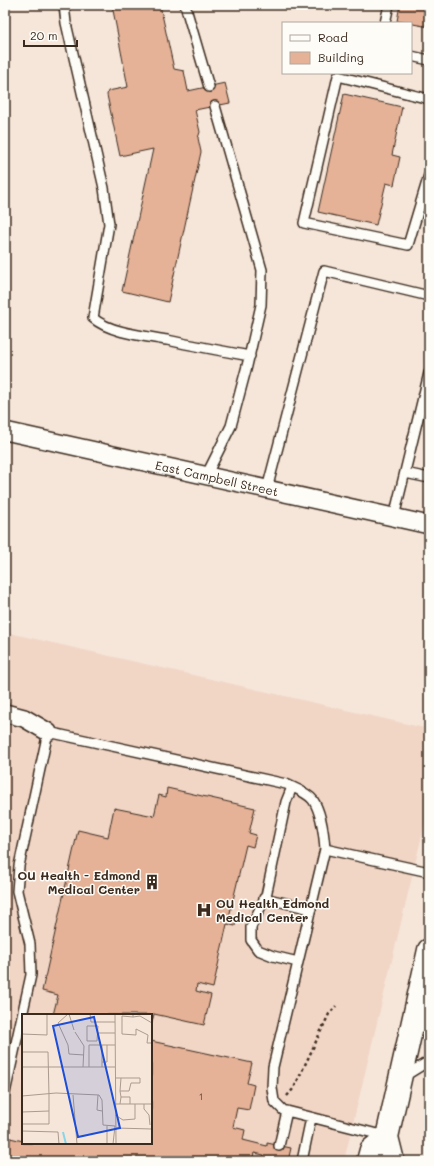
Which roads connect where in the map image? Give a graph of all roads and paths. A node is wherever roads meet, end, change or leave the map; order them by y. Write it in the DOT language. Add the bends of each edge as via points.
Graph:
graph roads {
  1 [pos="64,5"];
  2 [pos="185,5"];
  3 [pos="389,5"];
  4 [pos="385,22"];
  5 [pos="412,56"];
  6 [pos="429,60"];
  7 [pos="209,87"];
  8 [pos="429,99"];
  9 [pos="215,106"];
  10 [pos="429,175"];
  11 [pos="429,296"];
  12 [pos="250,356"];
  13 [pos="429,373"];
  14 [pos="5,431"];
  15 [pos="405,473"];
  16 [pos="206,476"];
  17 [pos="429,478"];
  18 [pos="267,489"];
  19 [pos="394,517"];
  20 [pos="429,525"];
  21 [pos="5,713"];
  22 [pos="48,732"];
  23 [pos="292,787"];
  24 [pos="325,849"];
  25 [pos="429,872"];
  26 [pos="264,898"];
  27 [pos="311,909"];
  28 [pos="429,950"];
  29 [pos="298,962"];
  30 [pos="336,1006"];
  31 [pos="23,1014"];
  32 [pos="415,1016"];
  33 [pos="22,1019"];
  34 [pos="429,1032"];
  35 [pos="429,1061"];
  36 [pos="401,1078"];
  37 [pos="5,1093"];
  38 [pos="279,1105"];
  39 [pos="287,1111"];
  40 [pos="311,1118"];
  41 [pos="387,1137"];
  42 [pos="279,1146"];
  43 [pos="302,1161"];
  44 [pos="368,1161"];
  45 [pos="393,1161"];
  1 -- 12 [label="lane" via="104,188 109,224 93,318 108,327 133,334"];
  2 -- 7 [label="lane"];
  3 -- 4 [label="lane"];
  5 -- 6 [label="lane"];
  8 -- 10 [label="lane" via="338,76 304,223 408,245"];
  9 -- 12 [label="lane" via="262,270 261,305"];
  11 -- 18 [label="lane" via="324,271"];
  12 -- 16 [label="lane" via="231,426"];
  13 -- 15 [label="lane"];
  14 -- 16 [label="street, East Campbell Street"];
  15 -- 17 [label="lane"];
  15 -- 19 [label="lane"];
  16 -- 18 [label="street, East Campbell Street"];
  18 -- 19 [label="street, East Campbell Street"];
  19 -- 20 [label="street, East Campbell Street"];
  21 -- 22 [label="street" via="24,718"];
  22 -- 23 [label="lane"];
  22 -- 31 [label="lane" via="19,866 17,891 30,944 32,975"];
  23 -- 24 [label="lane" via="313,799 324,830"];
  23 -- 26 [label="lane" via="286,802"];
  24 -- 25 [label="lane"];
  24 -- 27 [label="lane"];
  26 -- 27 [label="lane"];
  26 -- 29 [label="lane" via="251,927 251,940 258,950"];
  27 -- 29 [label="lane"];
  28 -- 32 [label="main road"];
  29 -- 38 [label="lane" via="273,1067 274,1101"];
  30 -- 38 [label="path" via="329,1014 294,1088"];
  32 -- 34 [label="lane"];
  32 -- 36 [label="main road"];
  33 -- 37 [label="lane"];
  35 -- 36 [label="lane"];
  36 -- 41 [label="main road"];
  38 -- 39 [label="lane"];
  39 -- 40 [label="lane"];
  39 -- 42 [label="lane"];
  40 -- 41 [label="lane"];
  40 -- 43 [label="lane"];
  41 -- 44 [label="main road" via="371,1150"];
  41 -- 45 [label="main road"];
}
